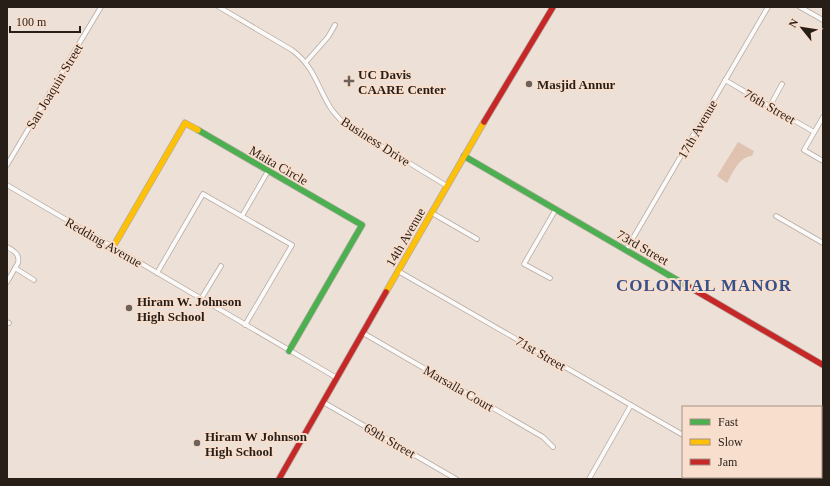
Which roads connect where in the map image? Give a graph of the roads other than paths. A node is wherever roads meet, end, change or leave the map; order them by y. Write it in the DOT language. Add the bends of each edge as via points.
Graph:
graph roads {
  1 [pos="101,7"];
  2 [pos="219,7"];
  3 [pos="553,7"];
  4 [pos="768,7"];
  5 [pos="800,7"];
  6 [pos="823,20"];
  7 [pos="334,25"];
  8 [pos="306,62"];
  9 [pos="725,80"];
  10 [pos="782,84"];
  11 [pos="770,106"];
  12 [pos="823,117"];
  13 [pos="814,132"];
  14 [pos="464,156"];
  15 [pos="823,161"];
  16 [pos="7,165"];
  17 [pos="268,171"];
  18 [pos="7,185"];
  19 [pos="448,186"];
  20 [pos="556,209"];
  21 [pos="432,213"];
  22 [pos="242,216"];
  23 [pos="776,216"];
  24 [pos="477,239"];
  25 [pos="823,243"];
  26 [pos="7,247"];
  27 [pos="113,247"];
  28 [pos="626,250"];
  29 [pos="221,266"];
  30 [pos="15,268"];
  31 [pos="398,271"];
  32 [pos="157,273"];
  33 [pos="550,278"];
  34 [pos="34,280"];
  35 [pos="7,282"];
  36 [pos="201,299"];
  37 [pos="245,325"];
  38 [pos="363,333"];
  39 [pos="289,350"];
  40 [pos="823,365"];
  41 [pos="337,378"];
  42 [pos="323,402"];
  43 [pos="631,405"];
  44 [pos="682,434"];
  45 [pos="553,447"];
  46 [pos="279,479"];
  47 [pos="456,479"];
  48 [pos="589,479"];
  1 -- 16 [label="street, San Joaquin Street"];
  2 -- 8 [label="street, Business Drive" via="292,50"];
  3 -- 14 [label="street, 14th Avenue"];
  4 -- 9 [label="street, 17th Avenue"];
  5 -- 6 [label="street"];
  7 -- 8 [label="street" via="328,37"];
  8 -- 19 [label="street, Business Drive" via="338,118"];
  9 -- 11 [label="street, 76th Street"];
  9 -- 28 [label="street, 17th Avenue"];
  10 -- 11 [label="street"];
  11 -- 13 [label="street, 76th Street"];
  12 -- 13 [label="street"];
  13 -- 15 [label="street" via="804,150"];
  14 -- 19 [label="street, 14th Avenue"];
  14 -- 20 [label="street, 73rd Street"];
  17 -- 22 [label="street"];
  17 -- 27 [label="street, Maita Circle" via="185,123"];
  17 -- 39 [label="street, Maita Circle" via="362,225"];
  18 -- 27 [label="street, Redding Avenue"];
  19 -- 21 [label="street, 14th Avenue"];
  20 -- 28 [label="street, 73rd Street"];
  20 -- 33 [label="street" via="524,264"];
  21 -- 24 [label="street"];
  21 -- 31 [label="street, 14th Avenue"];
  22 -- 32 [label="street" via="203,194"];
  22 -- 37 [label="street" via="292,245"];
  23 -- 25 [label="street"];
  26 -- 30 [label="street" via="18,256"];
  27 -- 32 [label="street, Redding Avenue"];
  28 -- 40 [label="street, 73rd Street"];
  29 -- 36 [label="street"];
  30 -- 34 [label="street"];
  30 -- 35 [label="street"];
  31 -- 38 [label="street, 14th Avenue"];
  31 -- 43 [label="street, 71st Street"];
  32 -- 36 [label="street, Redding Avenue"];
  36 -- 37 [label="street, Redding Avenue"];
  37 -- 39 [label="street, Redding Avenue"];
  38 -- 41 [label="street, 14th Avenue"];
  38 -- 45 [label="street, Marsalla Court" via="543,437"];
  39 -- 41 [label="street, Redding Avenue"];
  41 -- 42 [label="street, 14th Avenue"];
  42 -- 46 [label="street, 14th Avenue"];
  42 -- 47 [label="street, 69th Street"];
  43 -- 44 [label="street, 71st Street"];
  43 -- 48 [label="street"];
}
